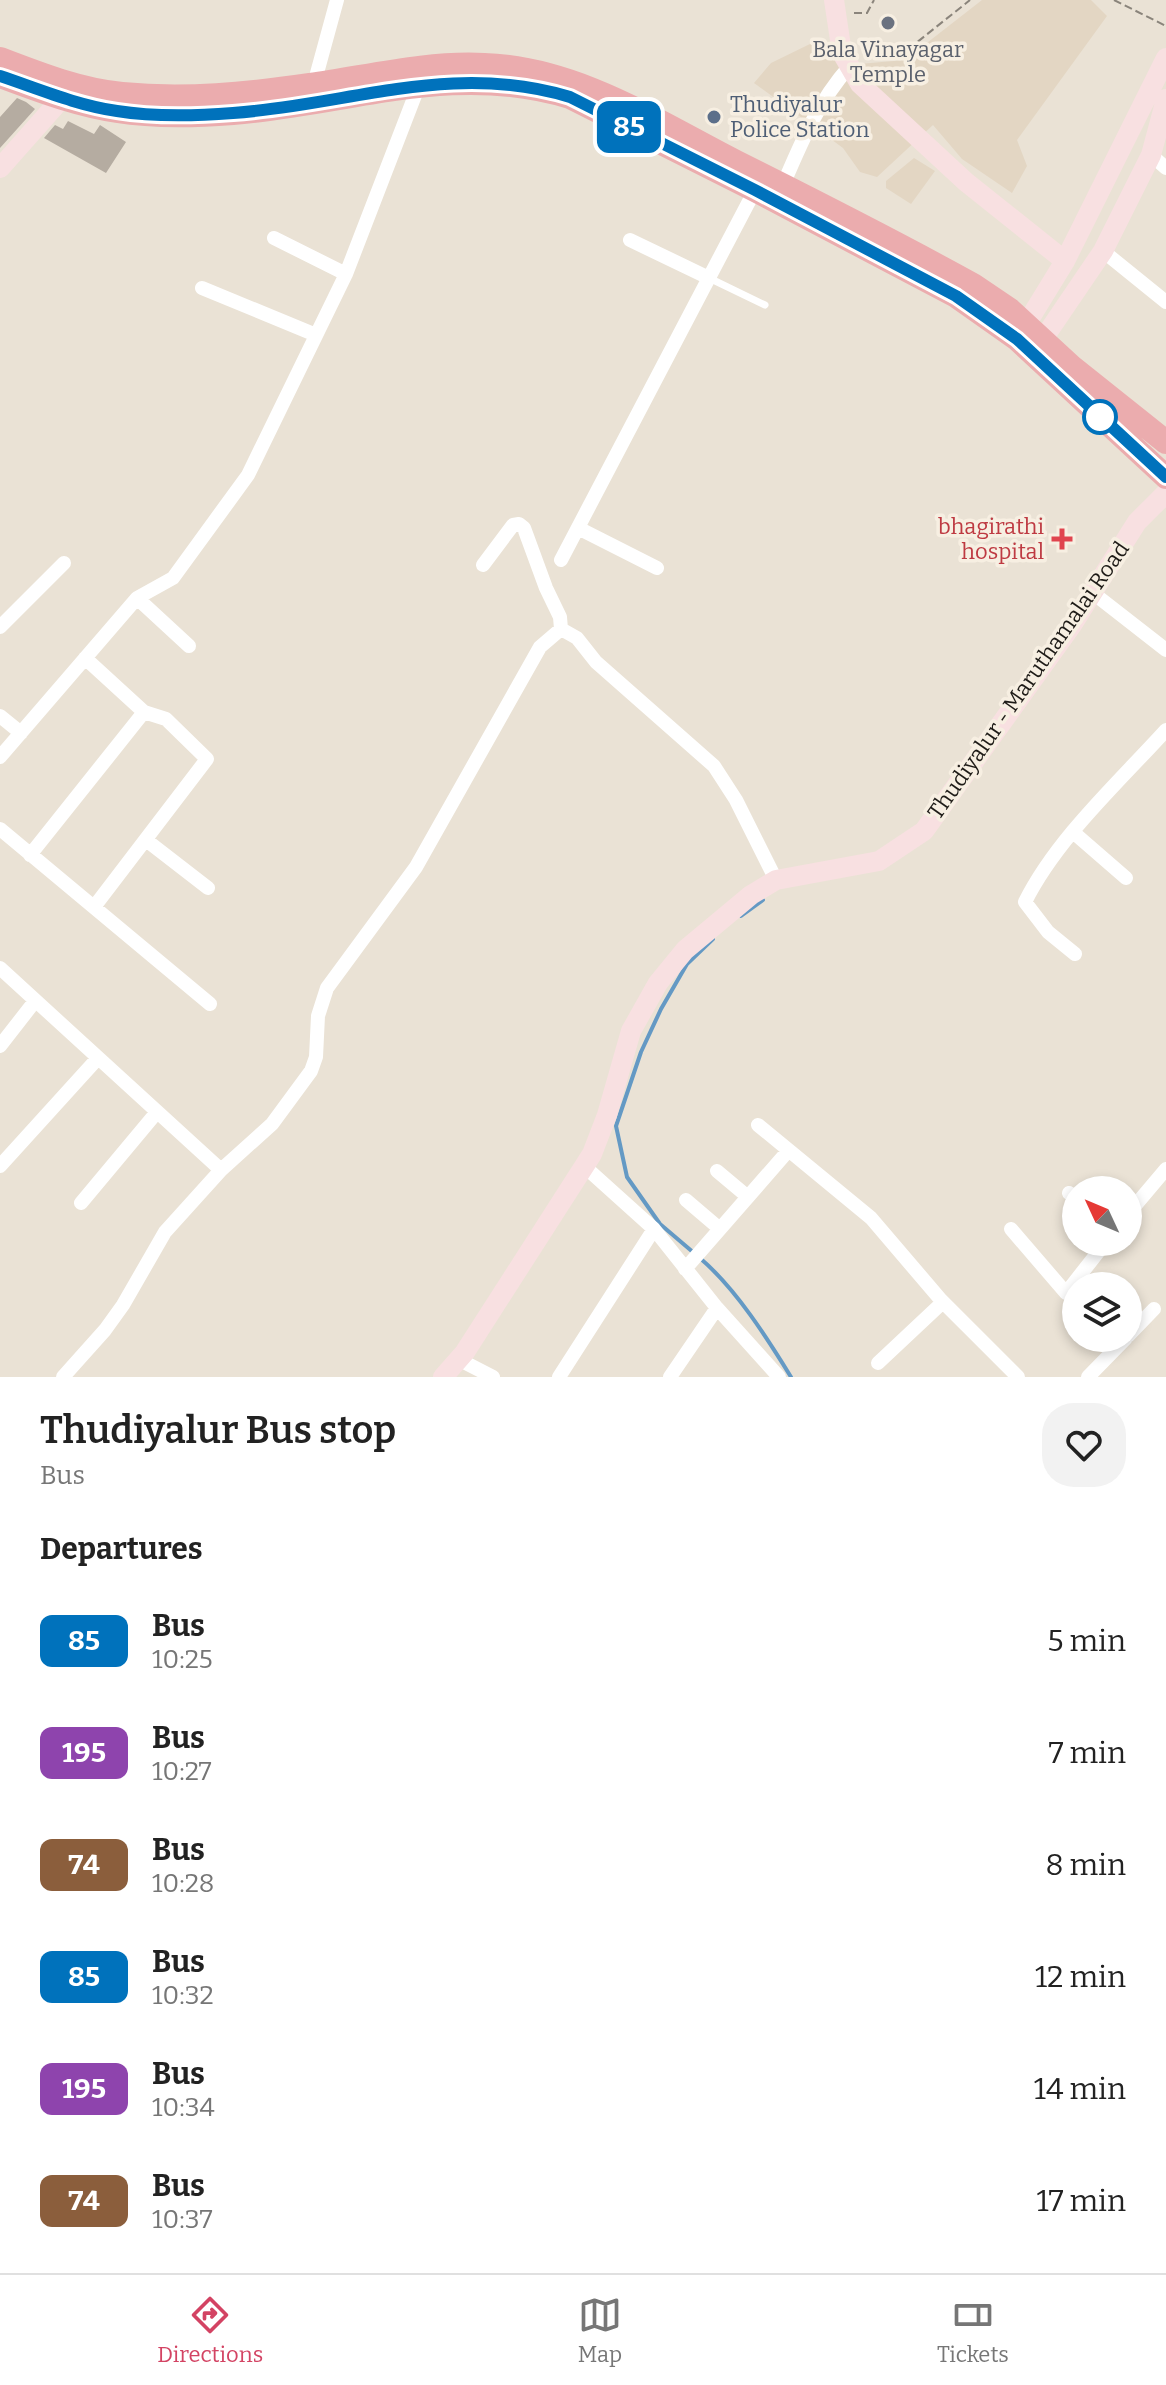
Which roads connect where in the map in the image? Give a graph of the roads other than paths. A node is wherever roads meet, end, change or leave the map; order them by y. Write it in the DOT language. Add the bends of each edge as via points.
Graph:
graph roads {
  1 [pos="337,0"];
  2 [pos="836,7"];
  3 [pos="1166,58"];
  4 [pos="0,59"];
  5 [pos="845,60"];
  6 [pos="0,76"];
  7 [pos="314,84"];
  8 [pos="419,85"];
  9 [pos="65,91"];
  10 [pos="1166,99"];
  11 [pos="1126,135"];
  12 [pos="1157,156"];
  13 [pos="0,168"];
  14 [pos="783,185"];
  15 [pos="755,190"];
  16 [pos="274,238"];
  17 [pos="630,240"];
  18 [pos="1103,251"];
  19 [pos="1065,261"];
  20 [pos="346,274"];
  21 [pos="709,278"];
  22 [pos="202,288"];
  23 [pos="1166,302"];
  24 [pos="765,305"];
  25 [pos="316,335"];
  26 [pos="1030,339"];
  27 [pos="1166,442"];
  28 [pos="1166,477"];
  29 [pos="1166,493"];
  30 [pos="578,528"];
  31 [pos="561,560"];
  32 [pos="64,563"];
  33 [pos="483,565"];
  34 [pos="657,568"];
  35 [pos="1093,593"];
  36 [pos="137,598"];
  37 [pos="0,627"];
  38 [pos="561,629"];
  39 [pos="189,646"];
  40 [pos="1166,650"];
  41 [pos="85,658"];
  42 [pos="144,712"];
  43 [pos="0,716"];
  44 [pos="1166,730"];
  45 [pos="21,733"];
  46 [pos="0,757"];
  47 [pos="0,829"];
  48 [pos="1073,832"];
  49 [pos="146,840"];
  50 [pos="30,855"];
  51 [pos="1126,878"];
  52 [pos="776,880"];
  53 [pos="208,888"];
  54 [pos="94,907"];
  55 [pos="1075,954"];
  56 [pos="0,968"];
  57 [pos="35,1001"];
  58 [pos="210,1004"];
  59 [pos="0,1046"];
  60 [pos="98,1058"];
  61 [pos="157,1112"];
  62 [pos="758,1125"];
  63 [pos="788,1151"];
  64 [pos="0,1166"];
  65 [pos="584,1166"];
  66 [pos="1166,1169"];
  67 [pos="221,1170"];
  68 [pos="717,1171"];
  69 [pos="748,1197"];
  70 [pos="1142,1197"];
  71 [pos="686,1200"];
  72 [pos="81,1203"];
  73 [pos="654,1229"];
  74 [pos="720,1229"];
  75 [pos="1011,1229"];
  76 [pos="1095,1256"];
  77 [pos="693,1260"];
  78 [pos="943,1302"];
  79 [pos="717,1308"];
  80 [pos="1154,1309"];
  81 [pos="1142,1321"];
  82 [pos="1112,1352"];
  83 [pos="458,1359"];
  84 [pos="878,1363"];
  85 [pos="776,1376"];
  86 [pos="63,1377"];
  87 [pos="443,1377"];
  88 [pos="493,1377"];
  89 [pos="559,1377"];
  90 [pos="670,1377"];
  91 [pos="1018,1377"];
  92 [pos="1088,1377"];
  1 -- 7 [label="street"];
  2 -- 5 [label="main road"];
  3 -- 11 [label="main road"];
  4 -- 9 [label="highway"];
  5 -- 14 [label="street"];
  5 -- 19 [label="main road" via="860,84 966,182"];
  6 -- 9 [label="highway"];
  7 -- 9 [label="highway" via="177,96"];
  7 -- 14 [label="highway" via="438,65 485,65 562,77"];
  8 -- 9 [label="highway" via="235,113 183,115 118,111"];
  8 -- 15 [label="highway" via="513,84 570,97"];
  8 -- 20 [label="street"];
  9 -- 13 [label="main road"];
  10 -- 12 [label="main road"];
  11 -- 12 [label="main road"];
  11 -- 19 [label="main road"];
  12 -- 18 [label="main road"];
  14 -- 26 [label="highway" via="973,285"];
  15 -- 21 [label="street"];
  15 -- 26 [label="highway"];
  16 -- 20 [label="street"];
  17 -- 21 [label="street"];
  18 -- 23 [label="street"];
  18 -- 26 [label="main road"];
  19 -- 26 [label="main road"];
  20 -- 25 [label="street"];
  21 -- 24 [label="lane"];
  21 -- 30 [label="street"];
  22 -- 25 [label="street"];
  25 -- 36 [label="street" via="248,475 173,578"];
  26 -- 27 [label="highway"];
  26 -- 28 [label="highway"];
  29 -- 35 [label="main road, Thudiyalur - Maruthamalai Road" via="1137,522"];
  30 -- 31 [label="street"];
  30 -- 34 [label="street"];
  32 -- 37 [label="street"];
  33 -- 38 [label="street" via="513,525 524,528"];
  35 -- 40 [label="street"];
  35 -- 52 [label="main road, Thudiyalur - Maruthamalai Road" via="924,831 879,861"];
  36 -- 39 [label="street"];
  36 -- 41 [label="street"];
  38 -- 52 [label="street" via="714,766"];
  38 -- 67 [label="street" via="540,647 416,867 327,988 311,1071 272,1124"];
  41 -- 42 [label="street"];
  41 -- 45 [label="street"];
  42 -- 49 [label="street" via="166,719 207,759"];
  42 -- 50 [label="street"];
  43 -- 45 [label="street"];
  44 -- 48 [label="street"];
  45 -- 46 [label="street"];
  47 -- 50 [label="street"];
  48 -- 51 [label="street"];
  48 -- 55 [label="street" via="1025,902 1048,932"];
  49 -- 53 [label="street"];
  49 -- 54 [label="street"];
  50 -- 54 [label="street"];
  52 -- 65 [label="main road, Thudiyalur - Maruthamalai Road" via="705,932 658,983 631,1031 607,1115"];
  54 -- 58 [label="street"];
  56 -- 57 [label="street"];
  57 -- 59 [label="street"];
  57 -- 60 [label="street"];
  60 -- 61 [label="street"];
  60 -- 64 [label="street"];
  61 -- 67 [label="street"];
  61 -- 72 [label="street"];
  62 -- 63 [label="street"];
  63 -- 69 [label="street"];
  63 -- 78 [label="street" via="871,1218"];
  65 -- 73 [label="street"];
  65 -- 83 [label="main road, Thudiyalur - Maruthamalai Road"];
  66 -- 70 [label="street"];
  67 -- 86 [label="street" via="165,1232 123,1305"];
  68 -- 69 [label="street"];
  69 -- 74 [label="street"];
  71 -- 74 [label="street"];
  73 -- 77 [label="street"];
  73 -- 89 [label="street"];
  74 -- 77 [label="street"];
  75 -- 76 [label="street" via="1066,1293"];
  77 -- 79 [label="street"];
  78 -- 84 [label="street"];
  78 -- 91 [label="street"];
  79 -- 85 [label="street"];
  79 -- 90 [label="street"];
  80 -- 81 [label="street"];
  82 -- 92 [label="street"];
  83 -- 87 [label="main road, Thudiyalur - Maruthamalai Road"];
  83 -- 88 [label="street"];
}
